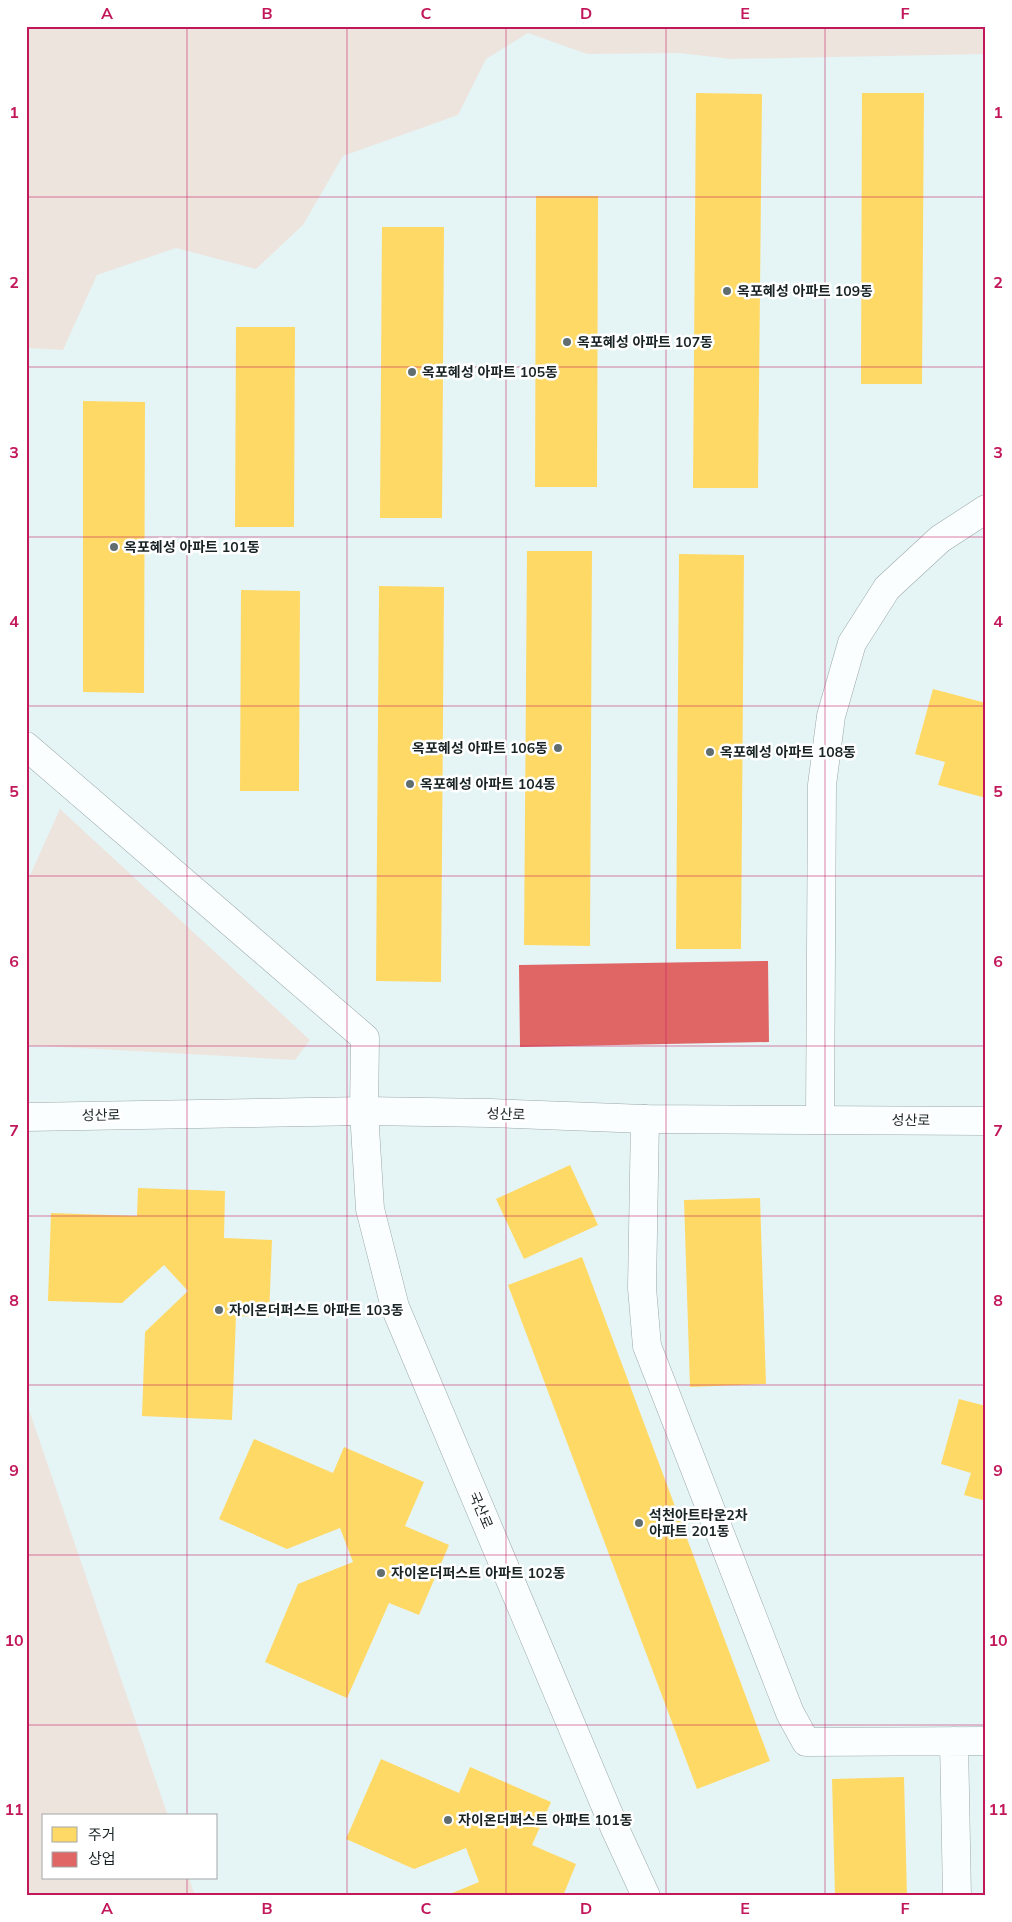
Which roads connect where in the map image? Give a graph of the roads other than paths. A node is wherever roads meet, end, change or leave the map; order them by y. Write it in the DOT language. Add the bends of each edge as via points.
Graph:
graph roads {
  1 [pos="986,509"];
  2 [pos="26,746"];
  3 [pos="364,1112"];
  4 [pos="26,1116"];
  5 [pos="645,1119"];
  6 [pos="820,1119"];
  7 [pos="986,1122"];
  8 [pos="986,1740"];
  9 [pos="954,1741"];
  10 [pos="646,1896"];
  11 [pos="957,1896"];
  1 -- 6 [label="street" via="940,539 887,588 852,643 831,716 822,784"];
  2 -- 3 [label="street, 국산로" via="364,1038"];
  3 -- 4 [label="street, 성산로"];
  3 -- 5 [label="street, 성산로"];
  3 -- 10 [label="street, 국산로" via="370,1209 395,1307"];
  5 -- 6 [label="street, 성산로"];
  5 -- 9 [label="street" via="642,1288 646,1346 790,1713 806,1742"];
  6 -- 7 [label="street, 성산로"];
  8 -- 9 [label="street"];
  9 -- 11 [label="street"];
}
